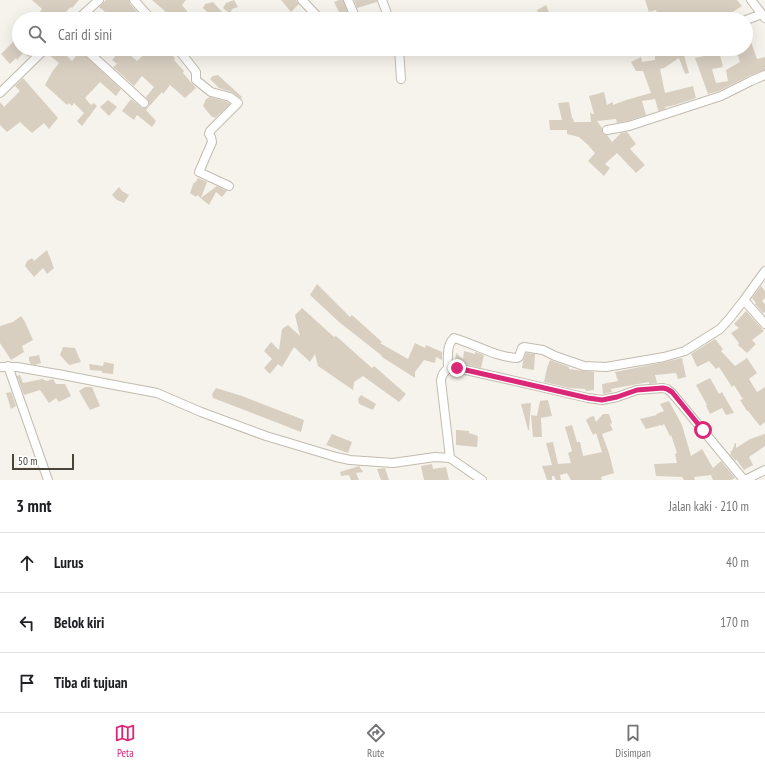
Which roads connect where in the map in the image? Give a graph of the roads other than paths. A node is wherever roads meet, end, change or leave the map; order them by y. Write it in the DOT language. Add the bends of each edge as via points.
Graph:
graph roads {
  1 [pos="100,0"];
  2 [pos="134,0"];
  3 [pos="302,0"];
  4 [pos="348,0"];
  5 [pos="382,0"];
  6 [pos="751,0"];
  7 [pos="86,12"];
  8 [pos="145,12"];
  9 [pos="313,12"];
  10 [pos="353,12"];
  11 [pos="386,12"];
  12 [pos="763,16"];
  13 [pos="753,18"];
  14 [pos="38,56"];
  15 [pos="93,56"];
  16 [pos="183,56"];
  17 [pos="399,56"];
  18 [pos="765,75"];
  19 [pos="401,79"];
  20 [pos="0,93"];
  21 [pos="144,103"];
  22 [pos="607,130"];
  23 [pos="229,186"];
  24 [pos="765,271"];
  25 [pos="744,300"];
  26 [pos="765,324"];
  27 [pos="4,366"];
  28 [pos="448,369"];
  29 [pos="450,458"];
  30 [pos="765,470"];
  31 [pos="48,480"];
  32 [pos="482,480"];
  33 [pos="744,480"];
  1 -- 7 [label="street"];
  2 -- 8 [label="street"];
  3 -- 9 [label="street"];
  4 -- 10 [label="street"];
  5 -- 11 [label="street"];
  6 -- 12 [label="street"];
  12 -- 13 [label="street"];
  14 -- 20 [label="street"];
  15 -- 21 [label="street"];
  16 -- 23 [label="street" via="196,72 196,80 212,92 230,97 238,103 210,130 212,142 199,172"];
  17 -- 19 [label="street"];
  18 -- 22 [label="street" via="722,96 629,126"];
  24 -- 25 [label="street"];
  25 -- 26 [label="street"];
  25 -- 28 [label="street" via="720,329 686,351 664,357 606,367 584,366 543,350 524,347 519,357 513,358 486,351 454,338 449,346"];
  27 -- 29 [label="street" via="157,393 266,436 350,460 393,463 435,457"];
  27 -- 31 [label="street"];
  28 -- 29 [label="street" via="441,381"];
  28 -- 33 [label="street" via="457,368 602,400 637,390 667,389"];
  29 -- 32 [label="street"];
  30 -- 33 [label="street"];
}
